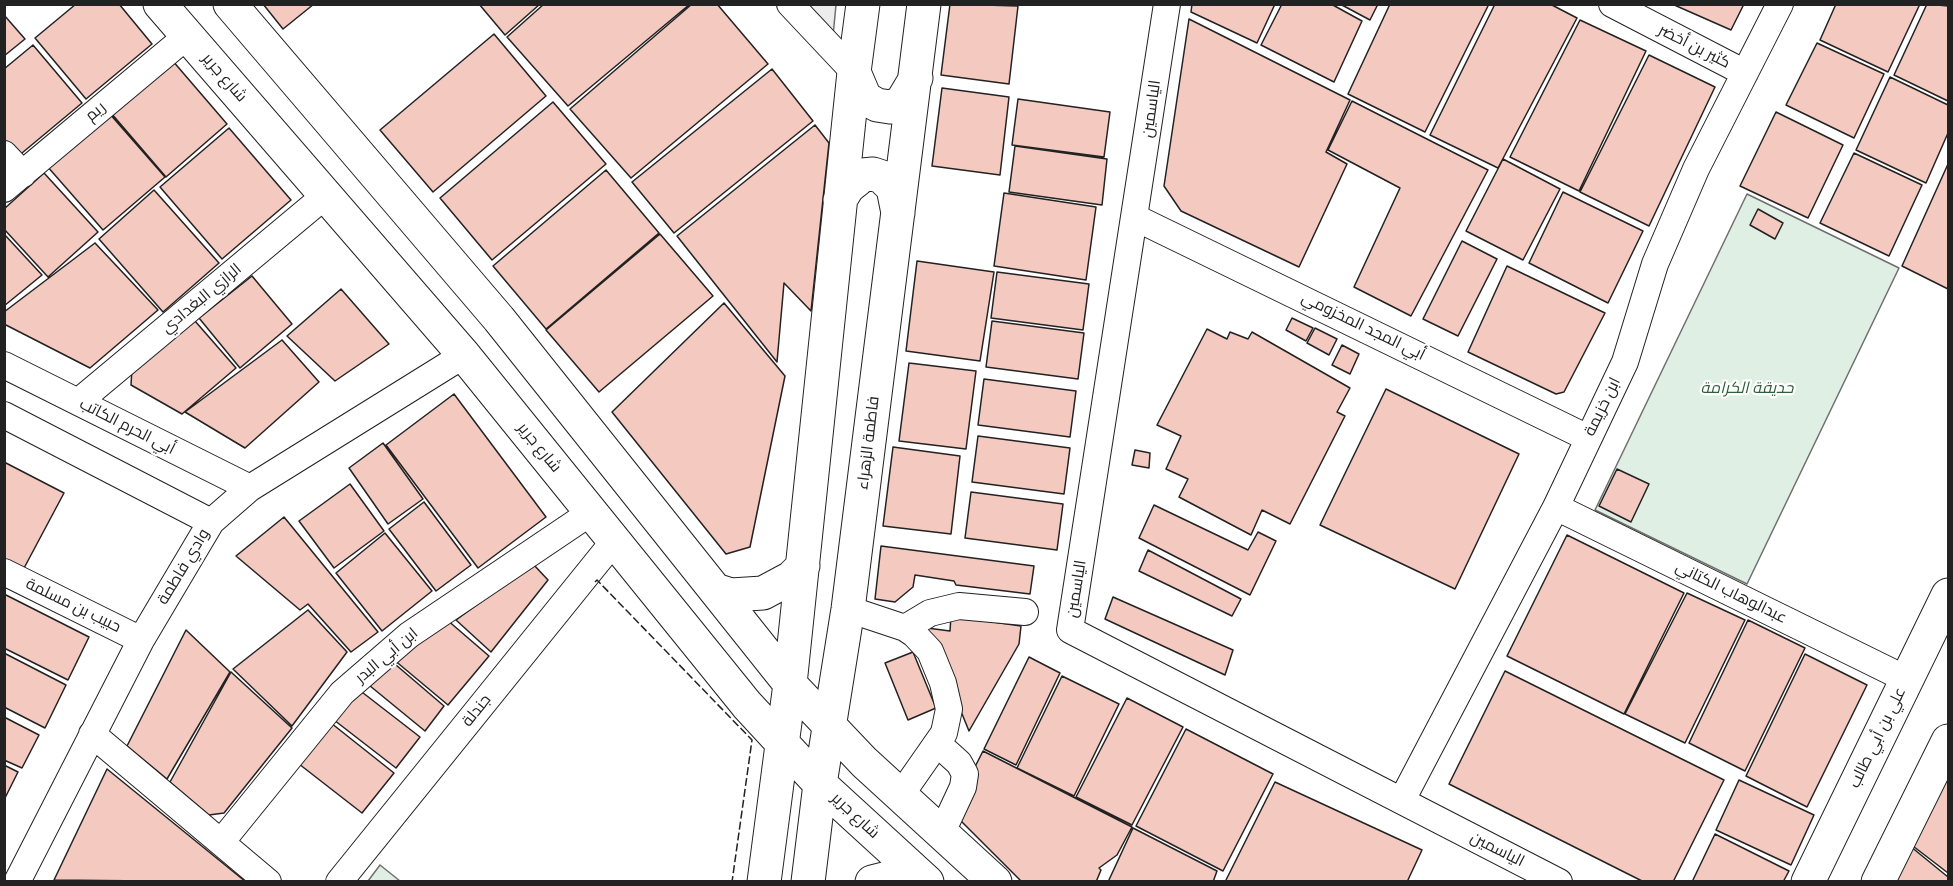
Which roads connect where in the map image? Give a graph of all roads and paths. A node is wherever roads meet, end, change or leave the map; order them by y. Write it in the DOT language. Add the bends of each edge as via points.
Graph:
graph roads {
  1 [pos="160,4"];
  2 [pos="230,4"];
  3 [pos="789,4"];
  4 [pos="863,4"];
  5 [pos="924,4"];
  6 [pos="1167,4"];
  7 [pos="1612,4"];
  8 [pos="1780,4"];
  9 [pos="187,36"];
  10 [pos="854,72"];
  11 [pos="1745,73"];
  12 [pos="915,78"];
  13 [pos="4,154"];
  14 [pos="14,181"];
  15 [pos="326,195"];
  16 [pos="840,200"];
  17 [pos="898,215"];
  18 [pos="1136,218"];
  19 [pos="464,355"];
  20 [pos="4,366"];
  21 [pos="78,402"];
  22 [pos="4,415"];
  23 [pos="1588,438"];
  24 [pos="250,488"];
  25 [pos="1556,507"];
  26 [pos="590,513"];
  27 [pos="211,522"];
  28 [pos="615,540"];
  29 [pos="803,566"];
  30 [pos="4,572"];
  31 [pos="715,590"];
  32 [pos="1948,595"];
  33 [pos="848,609"];
  34 [pos="1025,612"];
  35 [pos="905,628"];
  36 [pos="141,640"];
  37 [pos="781,655"];
  38 [pos="839,666"];
  39 [pos="724,679"];
  40 [pos="1906,679"];
  41 [pos="790,684"];
  42 [pos="829,726"];
  43 [pos="92,734"];
  44 [pos="1948,741"];
  45 [pos="938,744"];
  46 [pos="783,745"];
  47 [pos="820,784"];
  48 [pos="892,788"];
  49 [pos="1402,800"];
  50 [pos="774,811"];
  51 [pos="849,811"];
  52 [pos="816,821"];
  53 [pos="942,832"];
  54 [pos="222,841"];
  55 [pos="20,881"];
  56 [pos="268,882"];
  57 [pos="339,882"];
  58 [pos="764,882"];
  59 [pos="808,882"];
  60 [pos="872,882"];
  61 [pos="919,882"];
  62 [pos="927,882"];
  63 [pos="995,882"];
  64 [pos="1559,882"];
  65 [pos="1808,882"];
  66 [pos="1878,882"];
  1 -- 9 [label="main road, شارع جرير"];
  2 -- 31 [label="main road" via="499,319"];
  3 -- 10 [label="street"];
  4 -- 10 [label="main road"];
  5 -- 12 [label="main road, فاطمة الزهراء"];
  6 -- 18 [label="street, الياسمين"];
  7 -- 11 [label="street, كثير بن أخضر"];
  8 -- 11 [label="street, ابن خزيمة"];
  9 -- 14 [label="street, ريم"];
  9 -- 15 [label="main road, شارع جرير"];
  10 -- 12 [label="main road" via="865,98 890,107 901,103"];
  10 -- 16 [label="main road"];
  11 -- 23 [label="street, ابن خزيمة" via="1696,169 1655,264 1625,362"];
  12 -- 17 [label="main road, فاطمة الزهراء"];
  13 -- 14 [label="street"];
  15 -- 19 [label="main road, شارع جرير"];
  15 -- 21 [label="street, الرازي البغدادي"];
  16 -- 17 [label="main road" via="863,175 873,174 893,188"];
  16 -- 29 [label="main road"];
  17 -- 33 [label="main road, فاطمة الزهراء"];
  18 -- 23 [label="street, أبي المجد المخزومي"];
  18 -- 49 [label="street, الياسمين" via="1070,630"];
  19 -- 24 [label="street, وادي فاطمة"];
  19 -- 26 [label="main road, شارع جرير"];
  20 -- 21 [label="street, أبي الحرم الكاتب"];
  21 -- 24 [label="street, أبي الحرم الكاتب"];
  22 -- 27 [label="street"];
  23 -- 25 [label="street, ابن خزيمة"];
  24 -- 27 [label="street, وادي فاطمة"];
  25 -- 40 [label="street, عبدالوهاب الكتاني"];
  25 -- 49 [label="street, ابن خزيمة"];
  26 -- 28 [label="main road, شارع جرير"];
  26 -- 54 [label="street, ابن أبي البدر" via="409,635 342,693"];
  27 -- 36 [label="street, وادي فاطمة"];
  28 -- 39 [label="main road, شارع جرير"];
  28 -- 57 [label="street, جندلة"];
  29 -- 31 [label="main road" via="791,578 763,592 731,595"];
  29 -- 37 [label="main road"];
  30 -- 36 [label="street, حبيب بن مسلمة"];
  31 -- 37 [label="main road"];
  32 -- 40 [label="main road, علي بن أبي طالب"];
  33 -- 35 [label="street"];
  33 -- 38 [label="main road, فاطمة الزهراء"];
  34 -- 35 [label="street" via="951,607 930,613"];
  35 -- 45 [label="street" via="930,651 943,683 948,722"];
  36 -- 43 [label="street, وادي فاطمة"];
  37 -- 38 [label="main road" via="811,693 825,685"];
  37 -- 39 [label="main road" via="765,699 744,697"];
  37 -- 41 [label="main road"];
  38 -- 42 [label="main road, فاطمة الزهراء"];
  39 -- 46 [label="main road, شارع جرير"];
  40 -- 65 [label="main road, علي بن أبي طالب"];
  41 -- 42 [label="main road"];
  41 -- 46 [label="main road"];
  42 -- 47 [label="main road, فاطمة الزهراء"];
  42 -- 48 [label="main road"];
  43 -- 54 [label="street"];
  43 -- 55 [label="street, وادي فاطمة"];
  44 -- 66 [label="main road"];
  45 -- 48 [label="street"];
  45 -- 53 [label="street" via="965,774"];
  46 -- 47 [label="main road, شارع جرير"];
  46 -- 50 [label="main road"];
  47 -- 51 [label="main road, شارع جرير"];
  47 -- 52 [label="main road, فاطمة الزهراء"];
  48 -- 51 [label="main road" via="864,771 843,775"];
  48 -- 53 [label="main road"];
  49 -- 64 [label="street, الياسمين"];
  50 -- 52 [label="main road" via="796,790 812,804"];
  50 -- 58 [label="main road"];
  51 -- 62 [label="main road, شارع جرير"];
  52 -- 59 [label="main road, فاطمة الزهراء"];
  53 -- 63 [label="main road"];
  54 -- 56 [label="street"];
  60 -- 61 [label="main road"];
}
